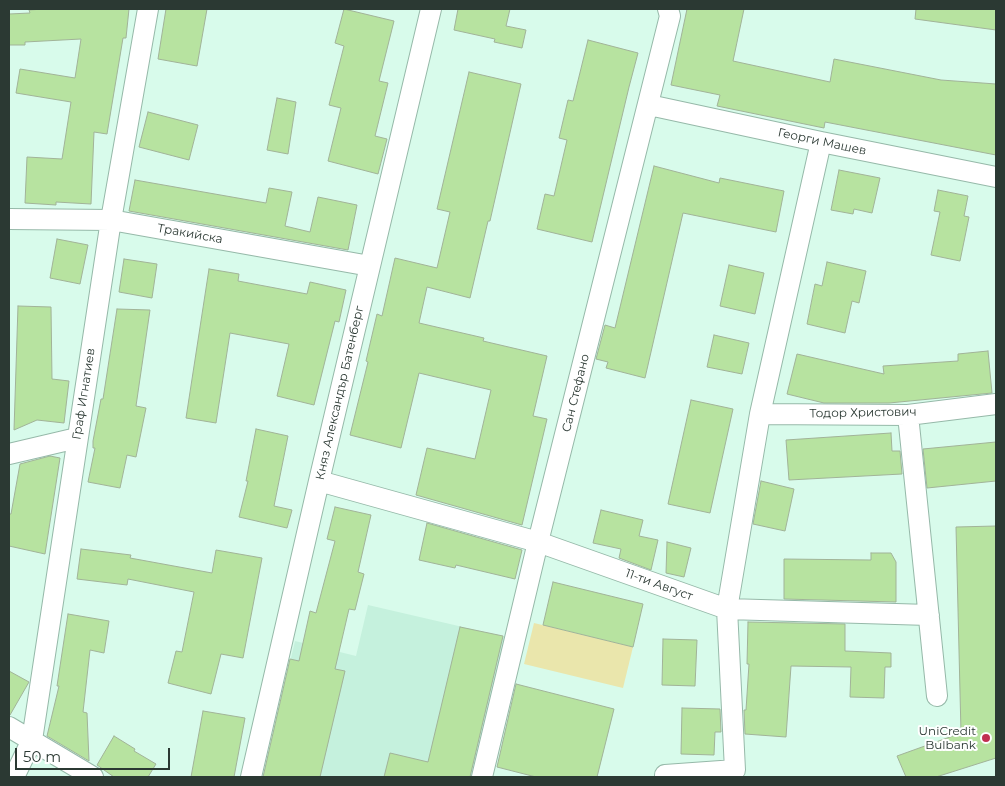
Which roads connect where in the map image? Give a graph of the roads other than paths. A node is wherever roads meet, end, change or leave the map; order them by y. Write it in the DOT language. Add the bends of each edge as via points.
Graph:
graph roads {
  1 [pos="148,9"];
  2 [pos="430,9"];
  3 [pos="668,9"];
  4 [pos="649,105"];
  5 [pos="821,142"];
  6 [pos="996,177"];
  7 [pos="9,220"];
  8 [pos="111,220"];
  9 [pos="370,266"];
  10 [pos="996,404"];
  11 [pos="760,414"];
  12 [pos="908,414"];
  13 [pos="77,438"];
  14 [pos="9,454"];
  15 [pos="319,481"];
  16 [pos="538,542"];
  17 [pos="727,609"];
  18 [pos="929,614"];
  19 [pos="937,696"];
  20 [pos="9,727"];
  21 [pos="32,740"];
  22 [pos="665,776"];
  23 [pos="14,777"];
  24 [pos="94,777"];
  25 [pos="252,777"];
  26 [pos="482,777"];
  1 -- 8 [label="street, Граф Игнатиев"];
  2 -- 9 [label="street, Княз Александър Батенберг"];
  3 -- 4 [label="street, Сан Стефано" via="670,16"];
  4 -- 5 [label="street, Георги Машев"];
  4 -- 16 [label="street, Сан Стефано"];
  5 -- 6 [label="street, Георги Машев"];
  5 -- 11 [label="street"];
  7 -- 8 [label="street, Тракийска"];
  8 -- 9 [label="street, Тракийска"];
  8 -- 13 [label="street, Граф Игнатиев"];
  9 -- 15 [label="street, Княз Александър Батенберг"];
  10 -- 12 [label="street, Тодор Христович"];
  11 -- 12 [label="street, Тодор Христович"];
  11 -- 17 [label="street"];
  12 -- 18 [label="street"];
  13 -- 14 [label="street"];
  13 -- 21 [label="street, Граф Игнатиев"];
  15 -- 16 [label="street, 11-ти Август"];
  15 -- 25 [label="street, Княз Александър Батенберг"];
  16 -- 17 [label="street, 11-ти Август"];
  16 -- 26 [label="street, Сан Стефано"];
  17 -- 18 [label="street, 11-ти Август"];
  17 -- 22 [label="street" via="736,770"];
  18 -- 19 [label="street"];
  20 -- 21 [label="street"];
  21 -- 23 [label="street, Граф Игнатиев"];
  21 -- 24 [label="street"];
}
